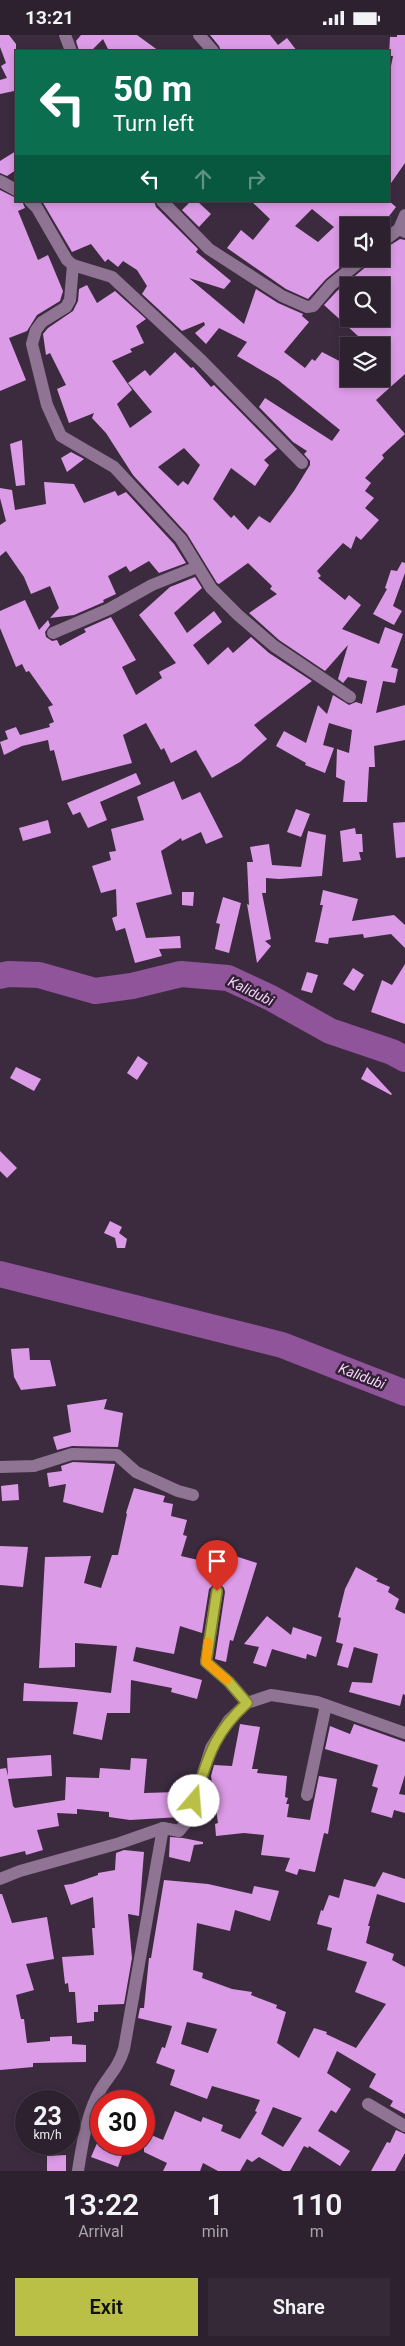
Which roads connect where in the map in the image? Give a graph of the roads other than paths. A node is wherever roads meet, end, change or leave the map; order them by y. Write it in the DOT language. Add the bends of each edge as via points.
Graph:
graph roads {
  1 [pos="66,35"];
  2 [pos="199,35"];
  3 [pos="72,50"];
  4 [pos="212,50"];
  5 [pos="0,181"];
  6 [pos="15,189"];
  7 [pos="31,202"];
  8 [pos="163,202"];
  9 [pos="405,215"];
  10 [pos="402,231"];
  11 [pos="390,238"];
  12 [pos="73,265"];
  13 [pos="353,267"];
  14 [pos="302,463"];
  15 [pos="197,567"];
  16 [pos="53,633"];
  17 [pos="350,697"];
  18 [pos="0,1467"];
  19 [pos="193,1495"];
  20 [pos="217,1591"];
  21 [pos="247,1703"];
  22 [pos="326,1705"];
  23 [pos="405,1733"];
  24 [pos="308,1795"];
  25 [pos="163,1828"];
  26 [pos="0,1879"];
  27 [pos="368,2105"];
  28 [pos="405,2127"];
  29 [pos="78,2171"];
  1 -- 3 [label="street"];
  2 -- 4 [label="street"];
  5 -- 6 [label="street"];
  7 -- 12 [label="street" via="59,250"];
  8 -- 13 [label="street" via="209,249 282,296 307,307 313,306 331,285"];
  9 -- 10 [label="street"];
  10 -- 11 [label="street"];
  12 -- 14 [label="street" via="112,277 202,361"];
  12 -- 15 [label="street" via="70,300 66,307 42,322 32,344 47,405 61,436 114,467 181,539"];
  15 -- 16 [label="street"];
  15 -- 17 [label="street" via="211,588 274,646"];
  18 -- 19 [label="street" via="34,1466 72,1454 117,1455 136,1472"];
  20 -- 21 [label="street" via="206,1662"];
  21 -- 22 [label="street" via="271,1695"];
  21 -- 25 [label="street" via="228,1720 211,1748 185,1825 179,1831"];
  22 -- 23 [label="street"];
  22 -- 24 [label="street"];
  25 -- 26 [label="street"];
  25 -- 29 [label="street" via="124,2049 119,2065 98,2094 88,2119"];
  27 -- 28 [label="street"];
}
